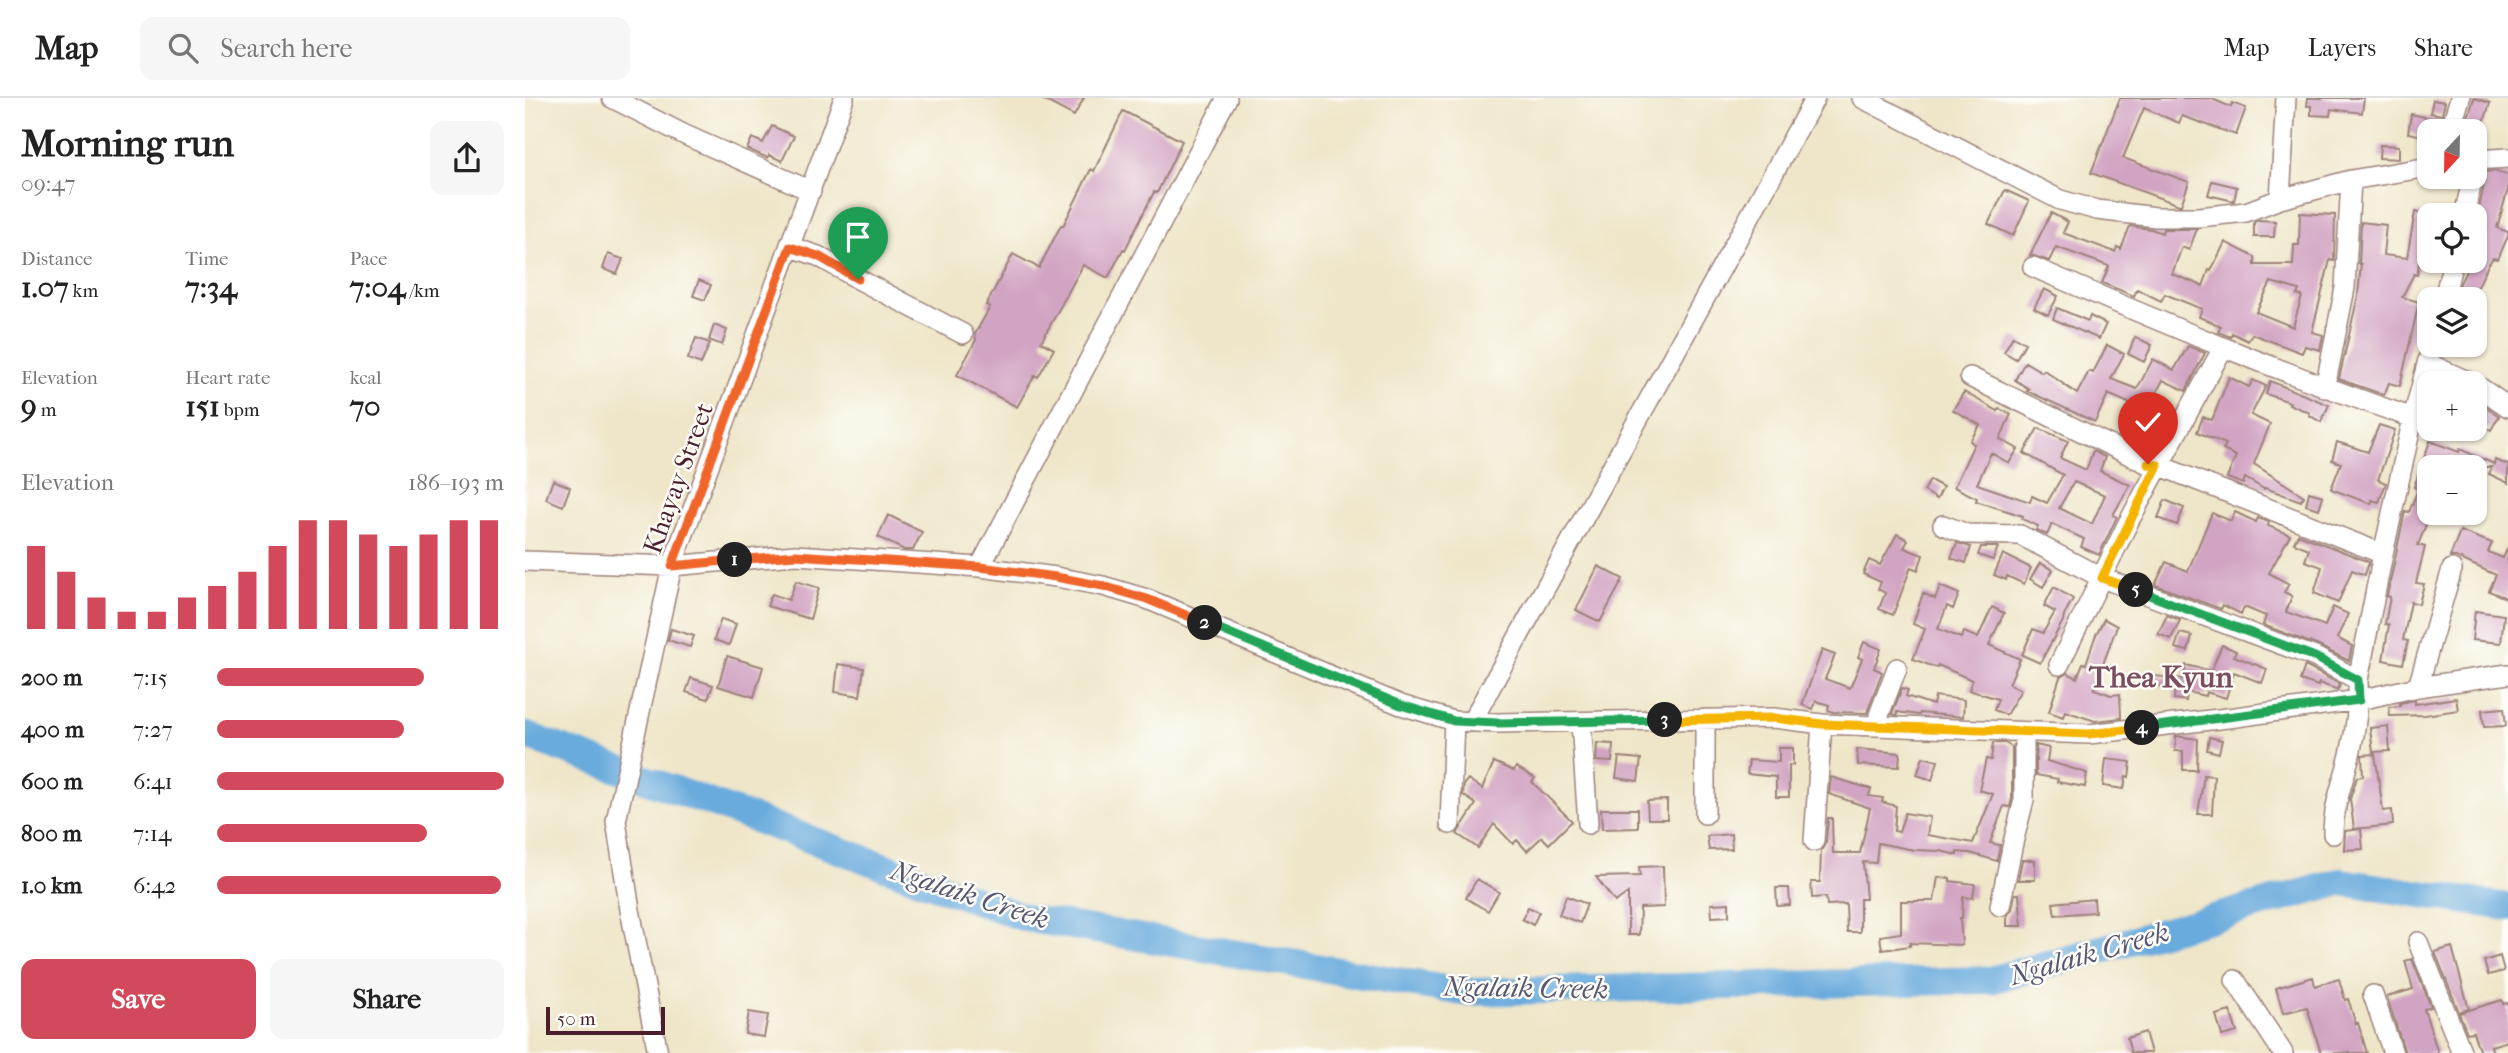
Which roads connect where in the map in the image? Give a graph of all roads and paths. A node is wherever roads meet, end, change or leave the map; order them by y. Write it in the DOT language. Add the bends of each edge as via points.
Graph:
graph roads {
  1 [pos="611,98"];
  2 [pos="844,98"];
  3 [pos="1227,98"];
  4 [pos="1815,98"];
  5 [pos="1861,98"];
  6 [pos="2286,98"];
  7 [pos="2460,98"];
  8 [pos="2454,119"];
  9 [pos="2508,158"];
  10 [pos="2487,164"];
  11 [pos="2417,169"];
  12 [pos="2351,180"];
  13 [pos="811,191"];
  14 [pos="2280,199"];
  15 [pos="790,247"];
  16 [pos="2033,267"];
  17 [pos="963,334"];
  18 [pos="2223,348"];
  19 [pos="2429,357"];
  20 [pos="2434,357"];
  21 [pos="2454,371"];
  22 [pos="1970,377"];
  23 [pos="2325,388"];
  24 [pos="2487,393"];
  25 [pos="2508,407"];
  26 [pos="2413,418"];
  27 [pos="2158,465"];
  28 [pos="1943,525"];
  29 [pos="2382,554"];
  30 [pos="525,561"];
  31 [pos="672,566"];
  32 [pos="980,567"];
  33 [pos="2452,569"];
  34 [pos="2102,578"];
  35 [pos="2059,665"];
  36 [pos="1897,668"];
  37 [pos="2508,674"];
  38 [pos="2358,680"];
  39 [pos="2417,687"];
  40 [pos="2359,700"];
  41 [pos="1705,719"];
  42 [pos="1463,721"];
  43 [pos="1581,722"];
  44 [pos="1822,724"];
  45 [pos="1878,726"];
  46 [pos="2024,732"];
  47 [pos="1705,814"];
  48 [pos="1450,824"];
  49 [pos="1588,824"];
  50 [pos="2333,834"];
  51 [pos="1814,841"];
  52 [pos="2000,906"];
  53 [pos="2418,942"];
  54 [pos="2235,980"];
  55 [pos="2372,995"];
  56 [pos="657,1053"];
  57 [pos="2283,1053"];
  58 [pos="2393,1053"];
  59 [pos="2462,1053"];
  1 -- 13 [label="street"];
  2 -- 13 [label="street, Khayay Street"];
  3 -- 32 [label="street"];
  4 -- 42 [label="street"];
  5 -- 14 [label="street" via="2060,200 2097,210 2199,218 2246,212"];
  6 -- 14 [label="street"];
  7 -- 8 [label="street"];
  9 -- 10 [label="street"];
  11 -- 12 [label="street"];
  12 -- 14 [label="street"];
  12 -- 23 [label="street" via="2345,288"];
  13 -- 15 [label="street, Khayay Street"];
  15 -- 17 [label="street" via="818,256"];
  15 -- 31 [label="street, Khayay Street"];
  16 -- 18 [label="street"];
  18 -- 23 [label="street"];
  18 -- 27 [label="street"];
  19 -- 26 [label="street"];
  20 -- 21 [label="street"];
  22 -- 27 [label="street"];
  23 -- 26 [label="street"];
  24 -- 25 [label="street"];
  26 -- 29 [label="street"];
  27 -- 29 [label="street"];
  27 -- 34 [label="street"];
  28 -- 34 [label="street" via="1967,534 2019,535"];
  29 -- 38 [label="street"];
  30 -- 31 [label="street"];
  31 -- 32 [label="street" via="795,555"];
  31 -- 56 [label="street, Khayay Street" via="616,821"];
  32 -- 42 [label="street" via="1103,586 1147,599 1401,705"];
  33 -- 39 [label="street"];
  34 -- 35 [label="street"];
  34 -- 38 [label="street" via="2315,657"];
  36 -- 45 [label="street"];
  37 -- 39 [label="street"];
  38 -- 40 [label="street"];
  39 -- 40 [label="street"];
  40 -- 46 [label="street" via="2089,734"];
  40 -- 50 [label="street" via="2351,751 2333,814"];
  41 -- 43 [label="street"];
  41 -- 44 [label="street" via="1774,718"];
  41 -- 47 [label="street"];
  42 -- 43 [label="street"];
  42 -- 48 [label="street"];
  43 -- 49 [label="street"];
  44 -- 45 [label="street"];
  44 -- 51 [label="street"];
  45 -- 46 [label="street"];
  46 -- 52 [label="street" via="2024,800"];
  53 -- 59 [label="street"];
  54 -- 57 [label="street"];
  55 -- 58 [label="street"];
}
